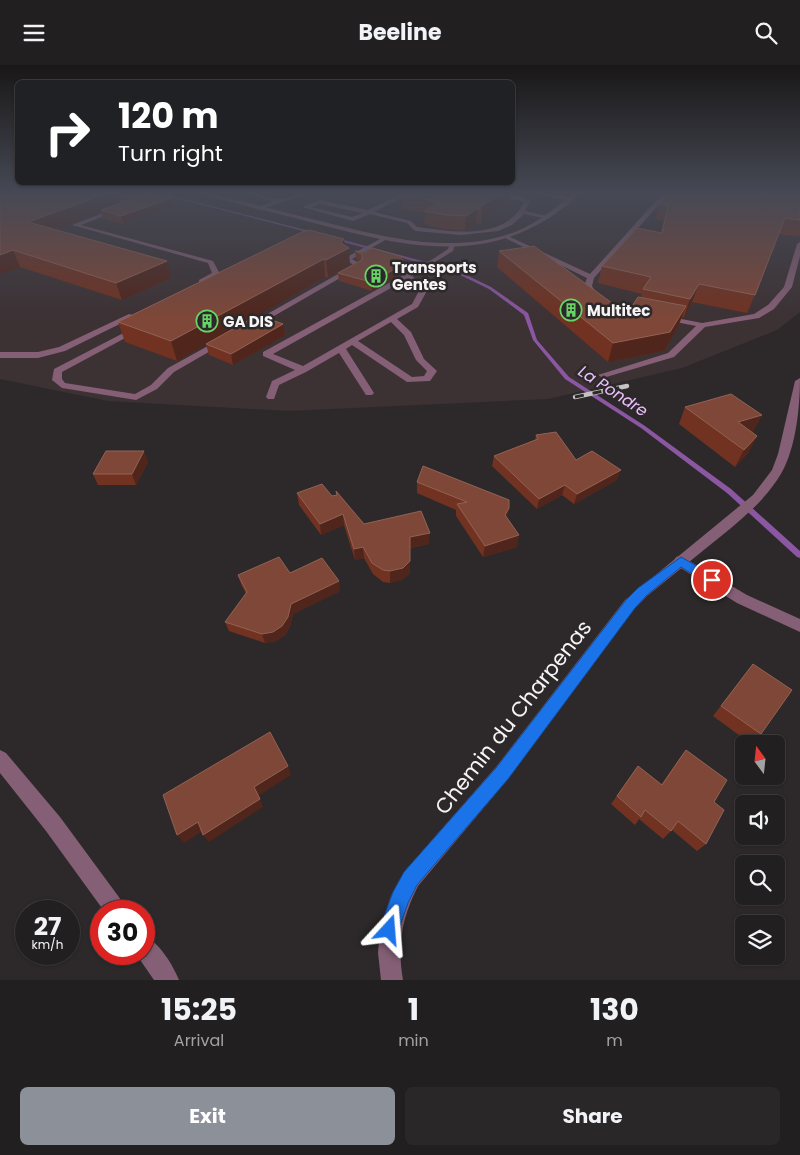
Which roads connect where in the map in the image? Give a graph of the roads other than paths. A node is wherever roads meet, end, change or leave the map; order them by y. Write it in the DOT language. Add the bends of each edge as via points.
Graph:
graph roads {
  1 [pos="111,235"];
  2 [pos="367,235"];
  3 [pos="512,235"];
  4 [pos="628,235"];
  5 [pos="506,237"];
  6 [pos="384,239"];
  7 [pos="800,243"];
  8 [pos="452,244"];
  9 [pos="338,250"];
  10 [pos="356,254"];
  11 [pos="408,276"];
  12 [pos="591,277"];
  13 [pos="195,286"];
  14 [pos="136,315"];
  15 [pos="392,318"];
  16 [pos="702,325"];
  17 [pos="144,326"];
  18 [pos="240,331"];
  19 [pos="231,336"];
  20 [pos="352,341"];
  21 [pos="341,348"];
  22 [pos="0,355"];
  23 [pos="304,370"];
  24 [pos="603,375"];
  25 [pos="800,381"];
  26 [pos="368,393"];
  27 [pos="271,397"];
  28 [pos="681,561"];
  29 [pos="800,625"];
  30 [pos="0,759"];
  31 [pos="109,900"];
  32 [pos="155,962"];
  33 [pos="168,980"];
  34 [pos="392,980"];
  1 -- 13 [label="street" via="211,262 216,274"];
  2 -- 6 [label="street"];
  3 -- 5 [label="street"];
  4 -- 12 [label="street"];
  5 -- 8 [label="street"];
  5 -- 12 [label="street"];
  6 -- 8 [label="street" via="410,244"];
  6 -- 10 [label="street"];
  7 -- 16 [label="street" via="788,287 771,307 756,316"];
  8 -- 11 [label="street" via="451,250"];
  9 -- 10 [label="street"];
  10 -- 18 [label="street" via="347,259 359,265"];
  11 -- 15 [label="street" via="424,289 415,305"];
  11 -- 23 [label="street" via="266,354"];
  12 -- 16 [label="street" via="588,286 598,303"];
  14 -- 22 [label="street" via="62,349 38,355"];
  15 -- 20 [label="street"];
  15 -- 20 [label="street" via="408,334 420,360 432,371 427,379 410,380"];
  16 -- 24 [label="street" via="670,355"];
  17 -- 19 [label="street" via="57,371 56,380 62,385 136,397 154,387 171,370"];
  20 -- 21 [label="street"];
  21 -- 23 [label="street"];
  21 -- 26 [label="street"];
  23 -- 27 [label="street" via="275,383"];
  25 -- 28 [label="street, Chemin du Charpenas" via="777,471 734,519"];
  28 -- 29 [label="street" via="742,599"];
  28 -- 34 [label="street, Chemin du Charpenas" via="630,604 502,773 411,879 389,930"];
  30 -- 31 [label="street"];
  32 -- 33 [label="street"];
}
